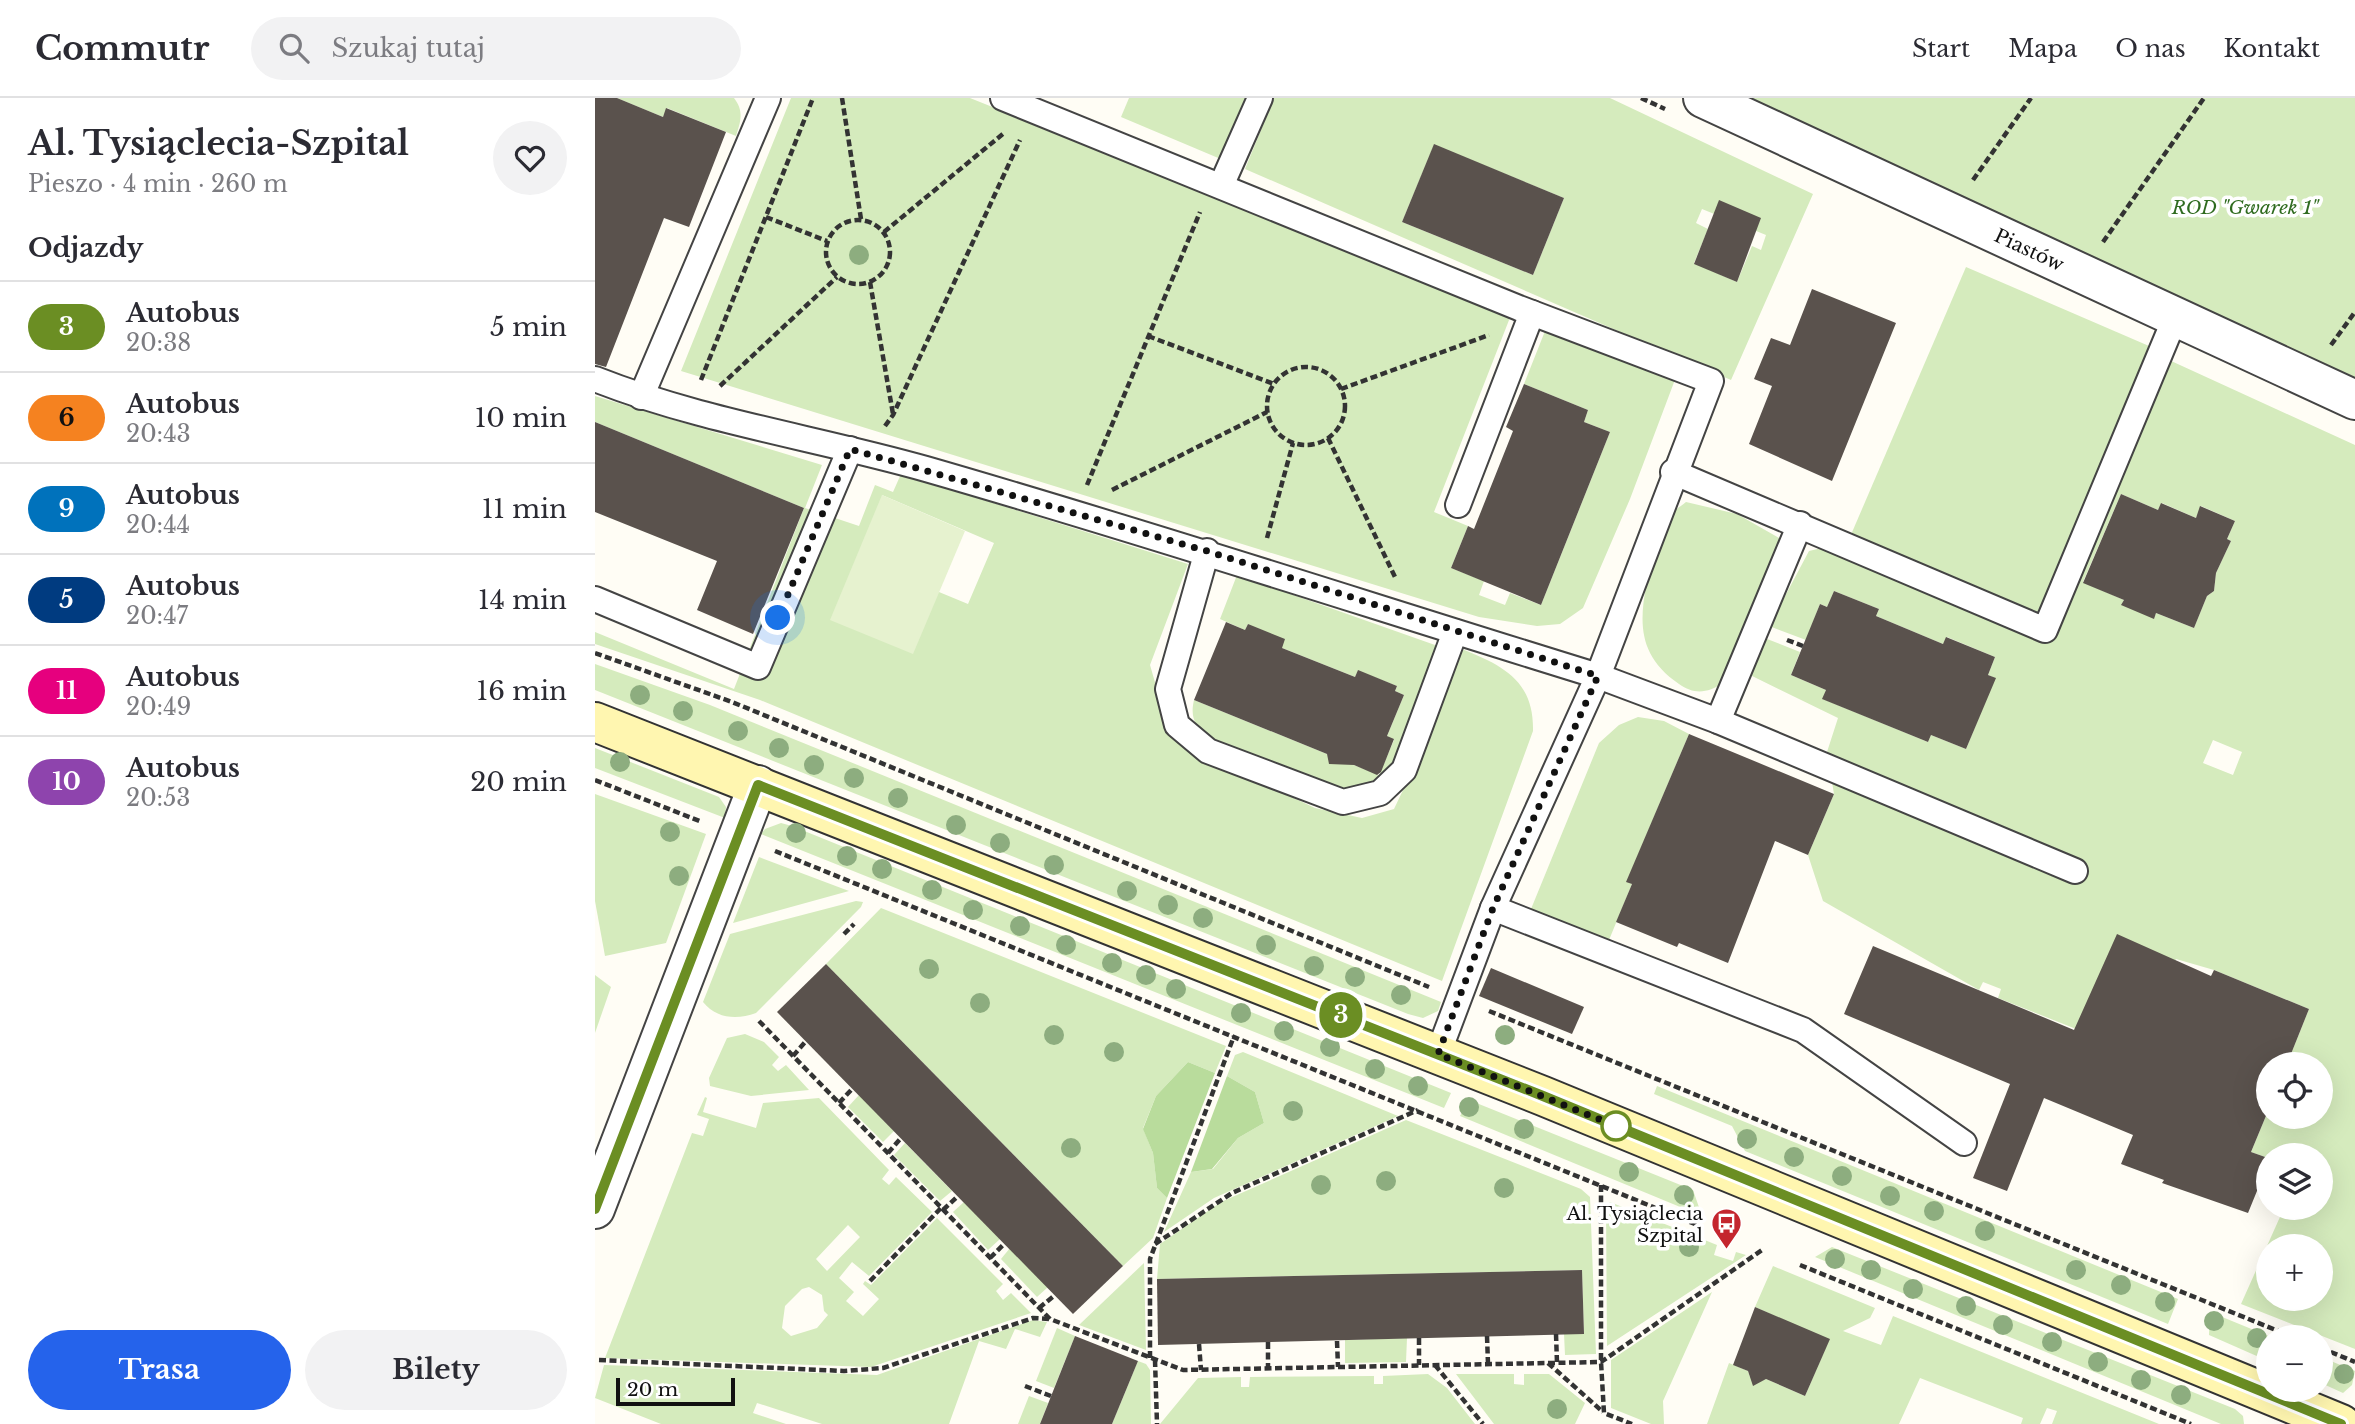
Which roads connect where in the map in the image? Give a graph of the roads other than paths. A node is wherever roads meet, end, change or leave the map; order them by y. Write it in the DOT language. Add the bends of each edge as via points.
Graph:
graph roads {
  1 [pos="768,98"];
  2 [pos="1003,98"];
  3 [pos="1259,98"];
  4 [pos="1703,98"];
  5 [pos="1217,184"];
  6 [pos="1532,313"];
  7 [pos="2175,318"];
  8 [pos="595,379"];
  9 [pos="641,397"];
  10 [pos="2355,400"];
  11 [pos="850,449"];
  12 [pos="1673,472"];
  13 [pos="1458,505"];
  14 [pos="1800,524"];
  15 [pos="1207,551"];
  16 [pos="595,599"];
  17 [pos="1455,632"];
  18 [pos="1598,676"];
  19 [pos="1718,721"];
  20 [pos="595,722"];
  21 [pos="758,785"];
  22 [pos="2075,871"];
  23 [pos="1493,908"];
  24 [pos="1438,1054"];
  25 [pos="1964,1143"];
  26 [pos="595,1209"];
  27 [pos="2312,1420"];
  1 -- 9 [label="lane"];
  2 -- 5 [label="lane"];
  3 -- 5 [label="lane"];
  4 -- 7 [label="street, Piastów"];
  5 -- 6 [label="lane"];
  6 -- 12 [label="lane" via="1711,381"];
  6 -- 13 [label="lane"];
  7 -- 10 [label="street, Piastów"];
  7 -- 14 [label="lane" via="2045,630"];
  8 -- 9 [label="lane"];
  9 -- 11 [label="lane"];
  11 -- 15 [label="lane"];
  11 -- 16 [label="lane" via="758,667"];
  12 -- 14 [label="lane"];
  12 -- 18 [label="lane"];
  14 -- 19 [label="lane"];
  15 -- 17 [label="lane"];
  15 -- 17 [label="lane" via="1168,689 1177,725 1208,751 1343,802 1380,793 1404,770"];
  17 -- 18 [label="lane"];
  18 -- 19 [label="lane"];
  18 -- 23 [label="lane"];
  19 -- 22 [label="lane"];
  20 -- 21 [label="street"];
  21 -- 24 [label="street"];
  21 -- 26 [label="street"];
  23 -- 24 [label="lane"];
  23 -- 25 [label="lane" via="1803,1030"];
  24 -- 27 [label="street"];
}
